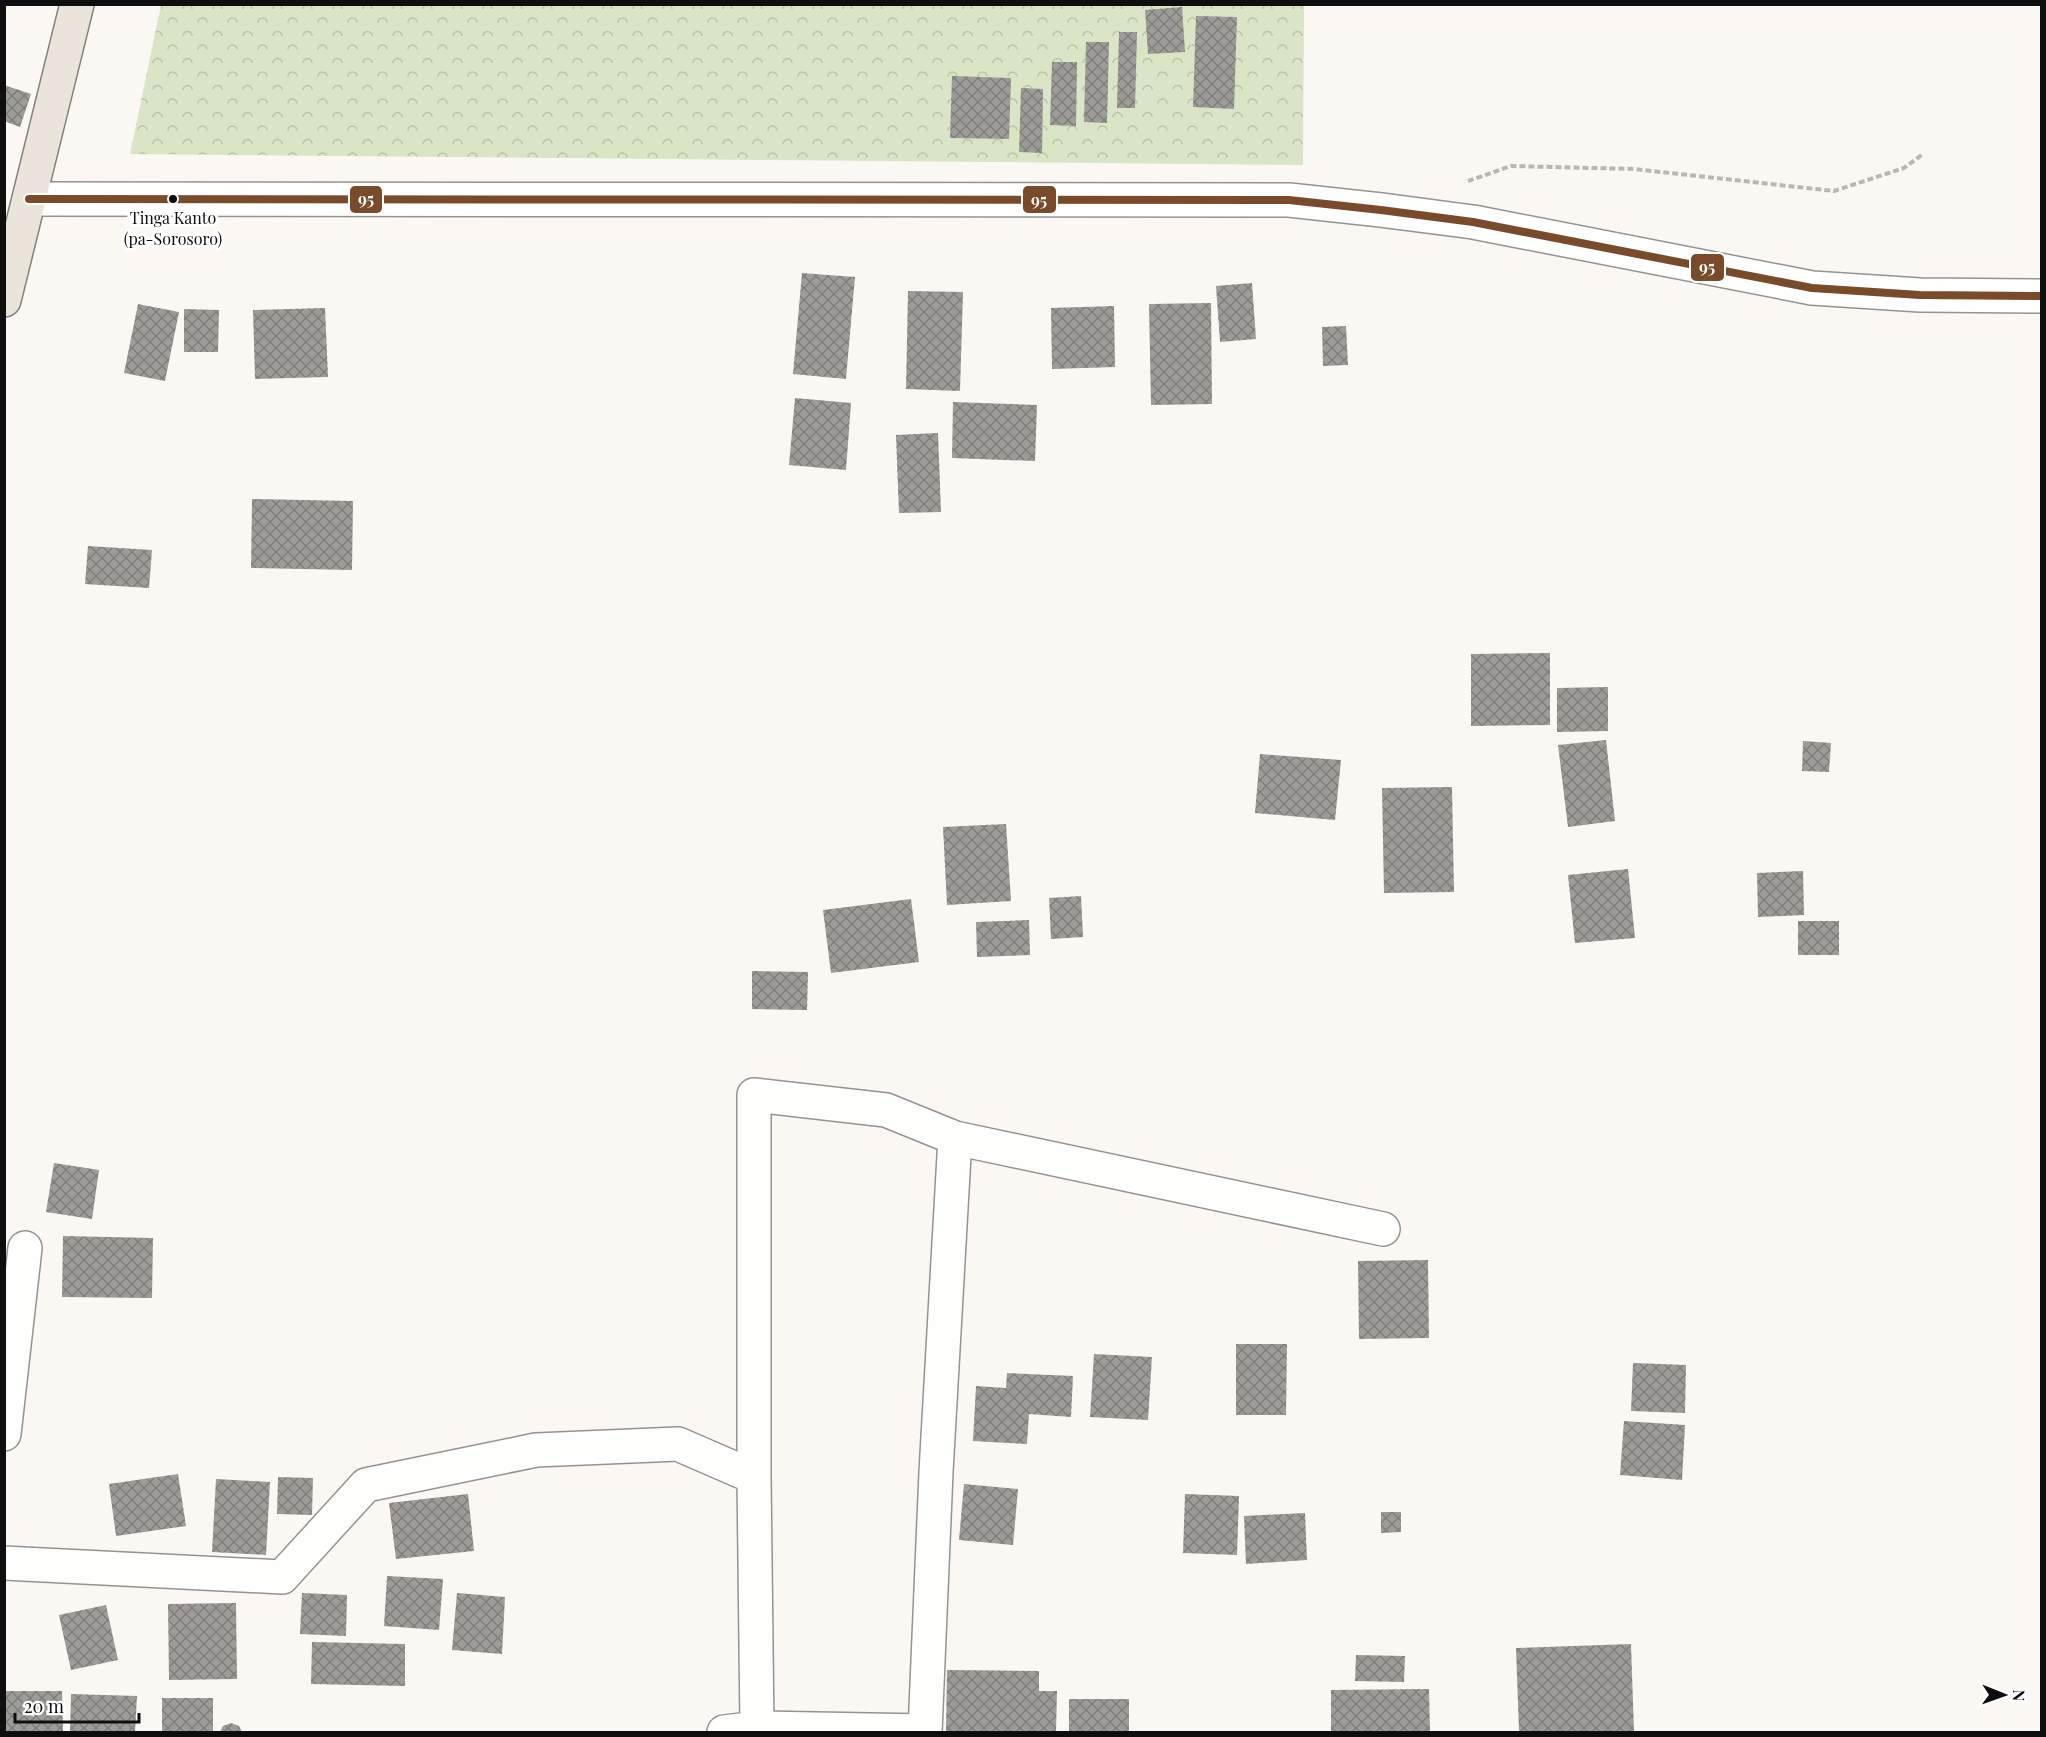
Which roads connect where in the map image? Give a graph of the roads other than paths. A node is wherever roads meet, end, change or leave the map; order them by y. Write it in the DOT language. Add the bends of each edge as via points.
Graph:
graph roads {
  1 [pos="77,4"];
  2 [pos="29,200"];
  3 [pos="2042,296"];
  4 [pos="4,300"];
  5 [pos="954,1137"];
  6 [pos="1383,1229"];
  7 [pos="24,1248"];
  8 [pos="4,1434"];
  9 [pos="754,1477"];
  10 [pos="4,1563"];
  11 [pos="757,1728"];
  12 [pos="724,1732"];
  13 [pos="925,1732"];
  1 -- 2 [label="main road"];
  2 -- 3 [label="street" via="1289,200 1473,222 1812,288 1920,295"];
  2 -- 4 [label="main road"];
  5 -- 6 [label="street"];
  5 -- 9 [label="street" via="886,1110 754,1095"];
  5 -- 13 [label="street"];
  7 -- 8 [label="street"];
  9 -- 10 [label="street" via="678,1444 536,1450 366,1485 282,1577"];
  9 -- 11 [label="street"];
  11 -- 12 [label="street"];
  11 -- 13 [label="street"];
}
